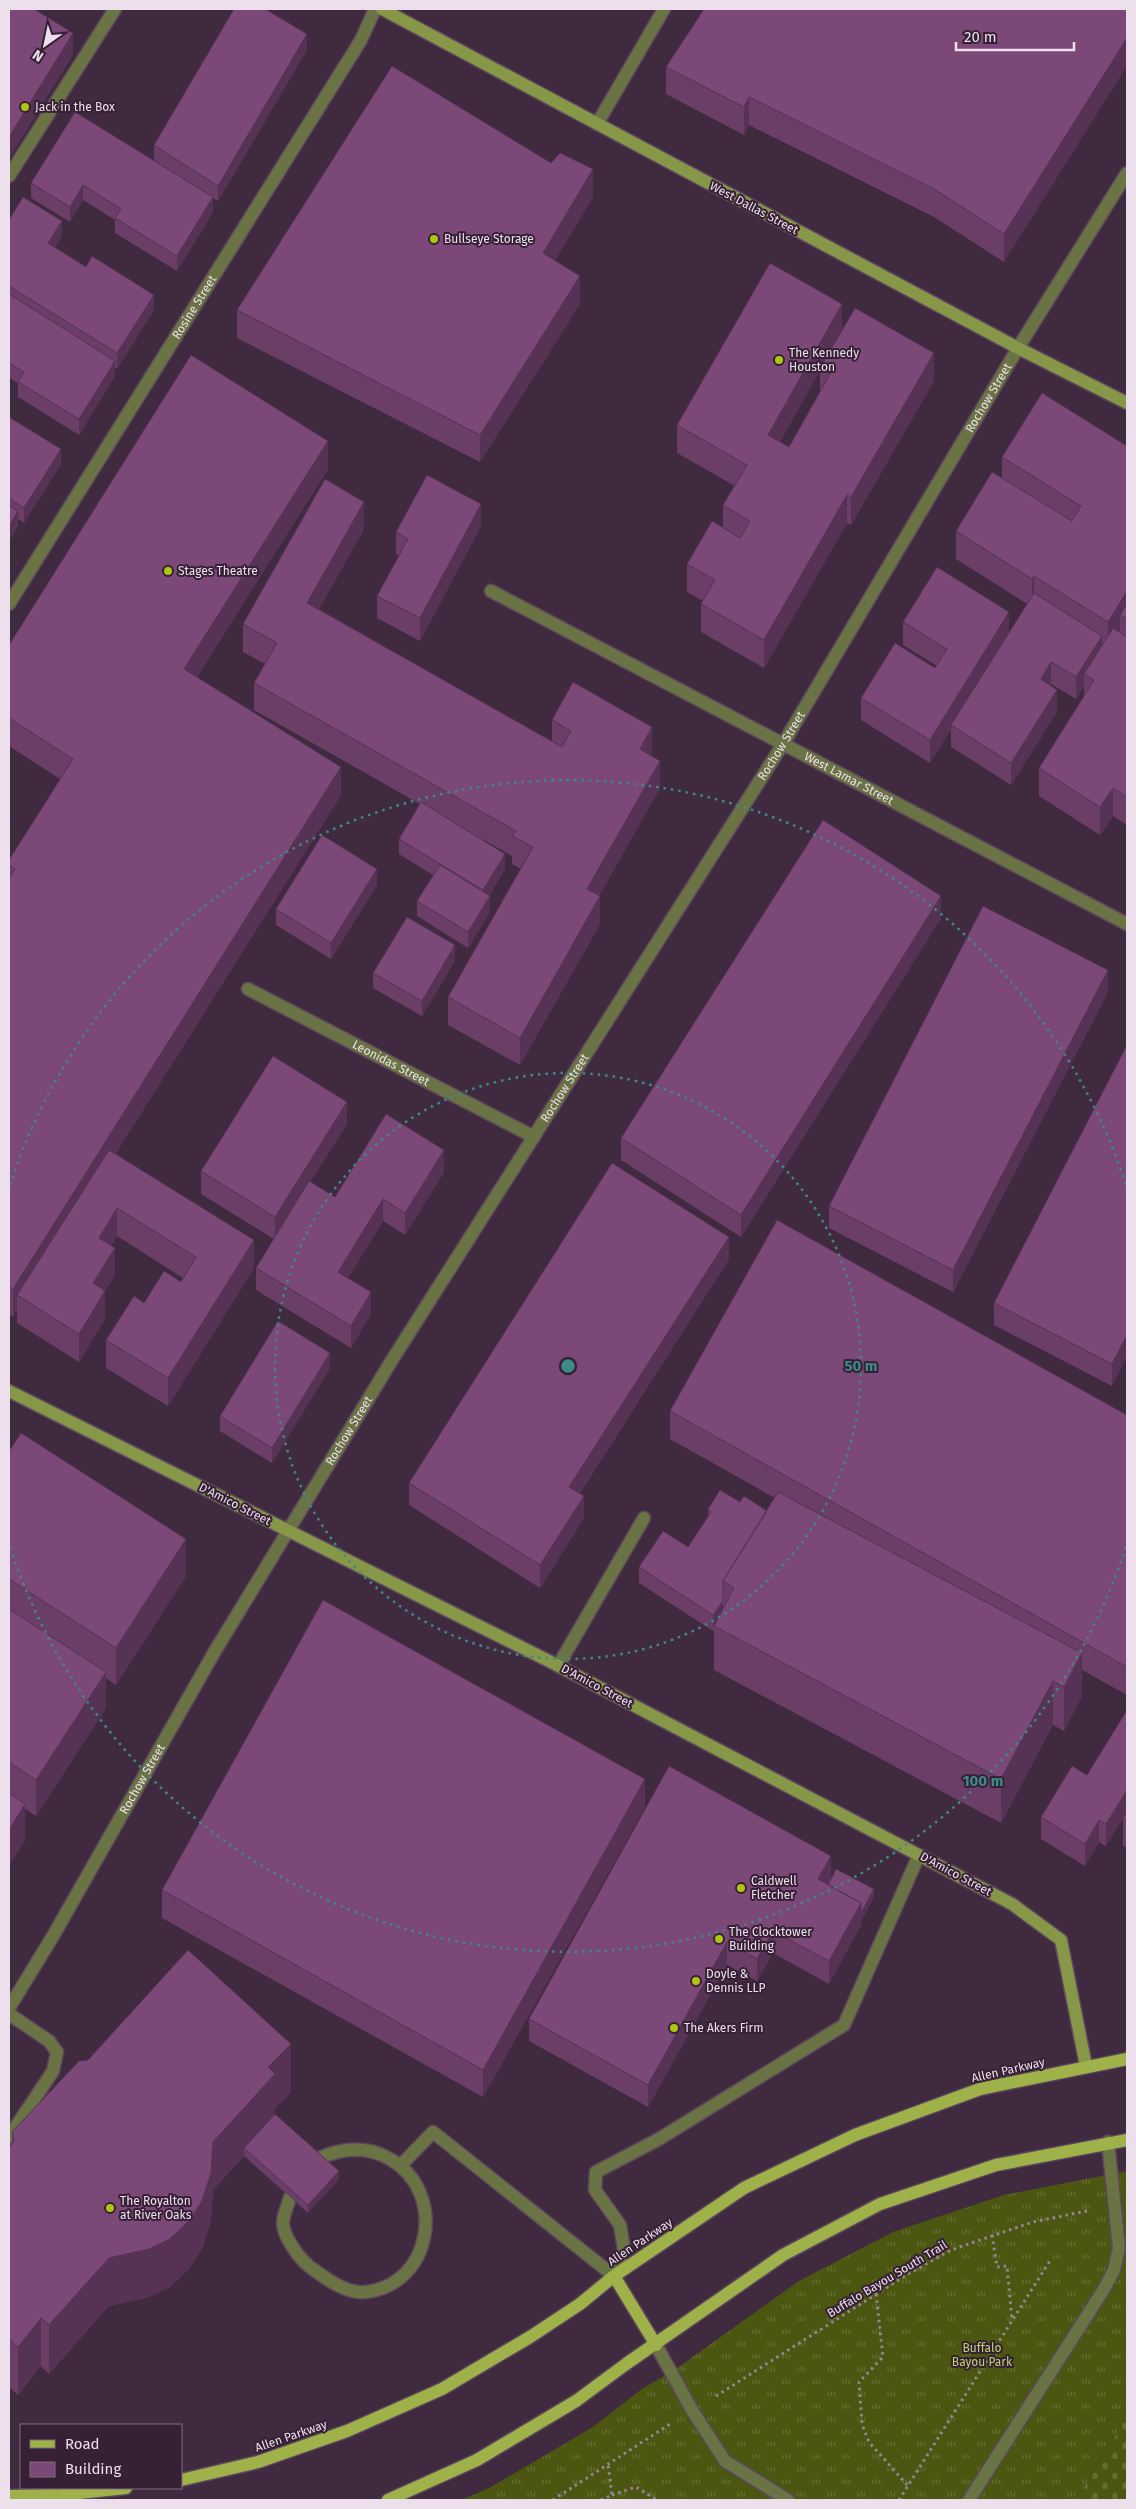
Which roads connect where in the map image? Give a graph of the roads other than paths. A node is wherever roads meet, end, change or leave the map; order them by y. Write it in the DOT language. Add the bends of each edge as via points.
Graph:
graph roads {
  1 [pos="115,9"];
  2 [pos="375,9"];
  3 [pos="382,9"];
  4 [pos="664,9"];
  5 [pos="597,124"];
  6 [pos="1127,173"];
  7 [pos="9,176"];
  8 [pos="1018,348"];
  9 [pos="1127,403"];
  10 [pos="491,590"];
  11 [pos="9,604"];
  12 [pos="783,744"];
  13 [pos="1127,924"];
  14 [pos="248,989"];
  15 [pos="534,1136"];
  16 [pos="9,1391"];
  17 [pos="644,1518"];
  18 [pos="288,1531"];
  19 [pos="558,1666"];
  20 [pos="919,1855"];
  21 [pos="9,2008"];
  22 [pos="9,2014"];
  23 [pos="1127,2059"];
  24 [pos="1086,2066"];
  25 [pos="9,2136"];
  26 [pos="1127,2140"];
  27 [pos="1108,2142"];
  28 [pos="317,2160"];
  29 [pos="401,2165"];
  30 [pos="290,2197"];
  31 [pos="614,2276"];
  32 [pos="656,2345"];
  33 [pos="182,2480"];
  34 [pos="118,2489"];
  35 [pos="9,2496"];
  36 [pos="388,2500"];
  37 [pos="788,2500"];
  38 [pos="970,2500"];
  1 -- 7 [label="street"];
  2 -- 11 [label="street, Rosine Street" via="361,40"];
  3 -- 5 [label="street, West Dallas Street"];
  4 -- 5 [label="street"];
  5 -- 8 [label="street, West Dallas Street"];
  6 -- 8 [label="street, Rochow Street"];
  8 -- 9 [label="street, West Dallas Street"];
  8 -- 12 [label="street, Rochow Street"];
  10 -- 12 [label="street, West Lamar Street"];
  12 -- 13 [label="street, West Lamar Street"];
  12 -- 15 [label="street, Rochow Street"];
  14 -- 15 [label="street, Leonidas Street"];
  15 -- 18 [label="street, Rochow Street"];
  16 -- 18 [label="street, D'Amico Street"];
  17 -- 19 [label="street"];
  18 -- 19 [label="street, D'Amico Street"];
  18 -- 21 [label="street, Rochow Street"];
  19 -- 20 [label="street, D'Amico Street"];
  20 -- 24 [label="street, D'Amico Street" via="1012,1904 1061,1940"];
  20 -- 31 [label="street" via="844,2025 659,2140 596,2172 594,2190 620,2225 622,2233 624,2250"];
  22 -- 25 [label="street" via="49,2040 57,2052 52,2071"];
  23 -- 24 [label="main road, Allen Parkway"];
  24 -- 31 [label="main road, Allen Parkway" via="980,2089 854,2134 744,2188"];
  26 -- 27 [label="main road"];
  27 -- 32 [label="main road" via="996,2165 880,2204 783,2256"];
  27 -- 38 [label="street" via="1119,2248 1114,2270"];
  28 -- 29 [label="street" via="334,2152 358,2148 381,2153"];
  29 -- 30 [label="street" via="416,2184 426,2206 426,2230 420,2252 407,2272 387,2286 364,2292 342,2287 301,2260 283,2224"];
  29 -- 31 [label="street" via="433,2132"];
  31 -- 32 [label="main road"];
  31 -- 33 [label="main road, Allen Parkway" via="580,2304 442,2390 347,2431 258,2462"];
  32 -- 36 [label="main road" via="576,2402 477,2460"];
  32 -- 37 [label="street" via="725,2461"];
  34 -- 35 [label="main road" via="60,2496"];
}
